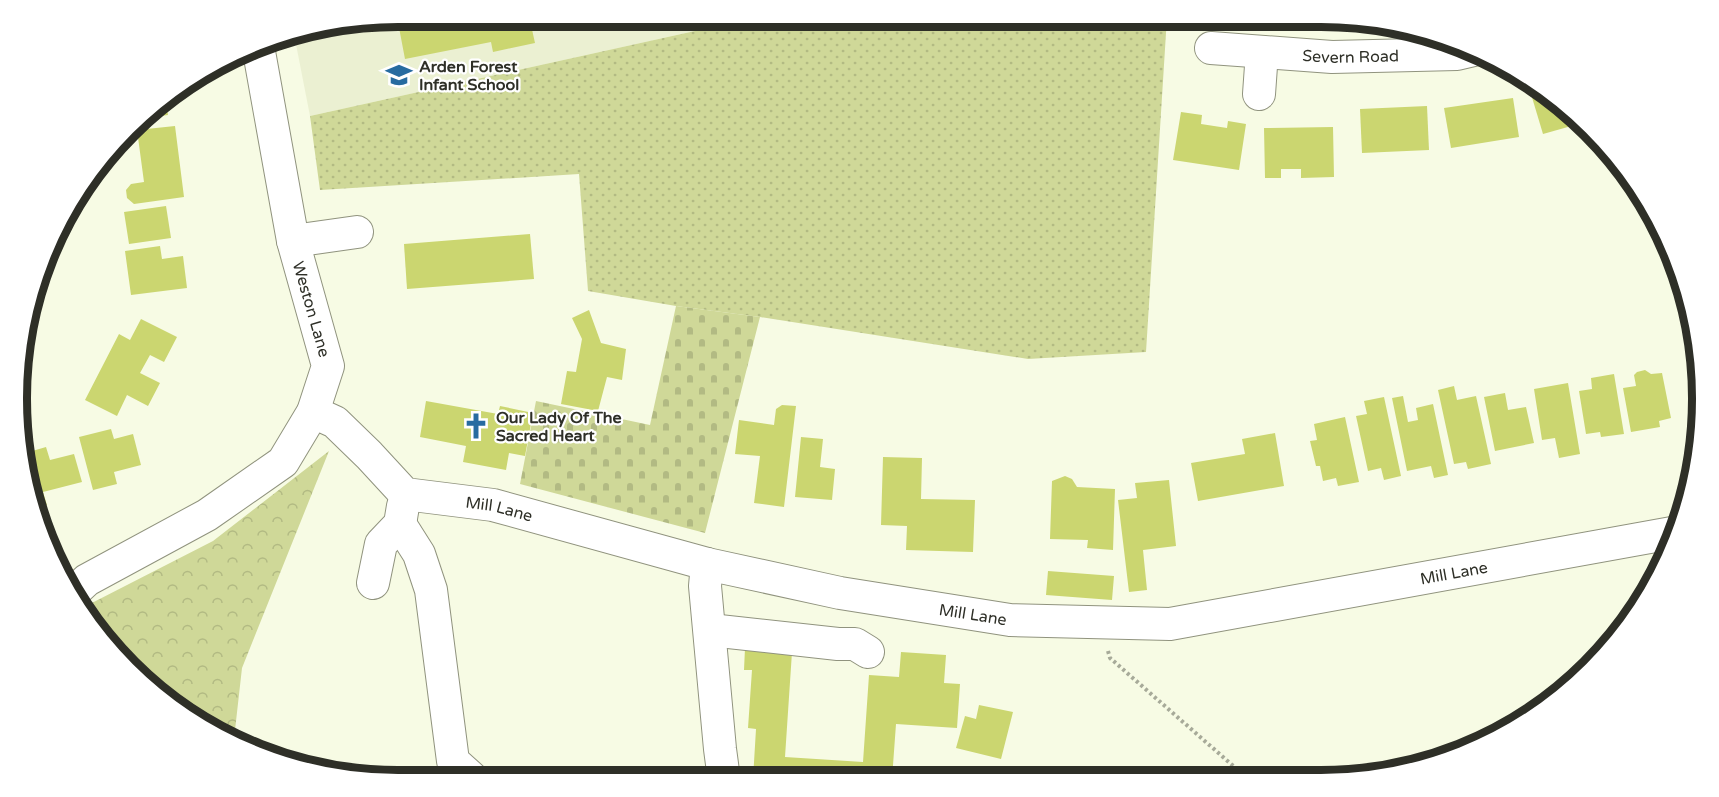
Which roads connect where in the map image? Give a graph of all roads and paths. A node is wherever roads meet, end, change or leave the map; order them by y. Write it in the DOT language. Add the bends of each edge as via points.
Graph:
graph roads {
  1 [pos="1211,48"];
  2 [pos="1262,52"];
  3 [pos="259,54"];
  4 [pos="1459,54"];
  5 [pos="1259,94"];
  6 [pos="357,232"];
  7 [pos="293,241"];
  8 [pos="313,412"];
  9 [pos="405,494"];
  10 [pos="400,524"];
  11 [pos="1666,534"];
  12 [pos="707,564"];
  13 [pos="373,583"];
  14 [pos="79,587"];
  15 [pos="1102,622"];
  16 [pos="710,630"];
  17 [pos="868,652"];
  18 [pos="463,770"];
  19 [pos="723,770"];
  20 [pos="1238,770"];
  1 -- 2 [label="street, Severn Road"];
  2 -- 4 [label="street, Severn Road" via="1332,57"];
  2 -- 5 [label="street"];
  3 -- 7 [label="street, Weston Lane"];
  6 -- 7 [label="street"];
  7 -- 8 [label="street, Weston Lane" via="328,366"];
  8 -- 9 [label="street" via="335,422"];
  8 -- 14 [label="street, Weston Lane" via="283,462 207,515"];
  9 -- 10 [label="street"];
  9 -- 12 [label="street, Mill Lane" via="493,505"];
  10 -- 13 [label="street" via="381,544"];
  10 -- 18 [label="street" via="419,554 431,591 453,761"];
  11 -- 15 [label="street, Mill Lane" via="1170,624"];
  12 -- 15 [label="street, Mill Lane" via="840,593 1010,620"];
  12 -- 16 [label="street"];
  15 -- 20 [label="path" via="1110,658"];
  16 -- 17 [label="street" via="855,645"];
  16 -- 19 [label="street"];
}
